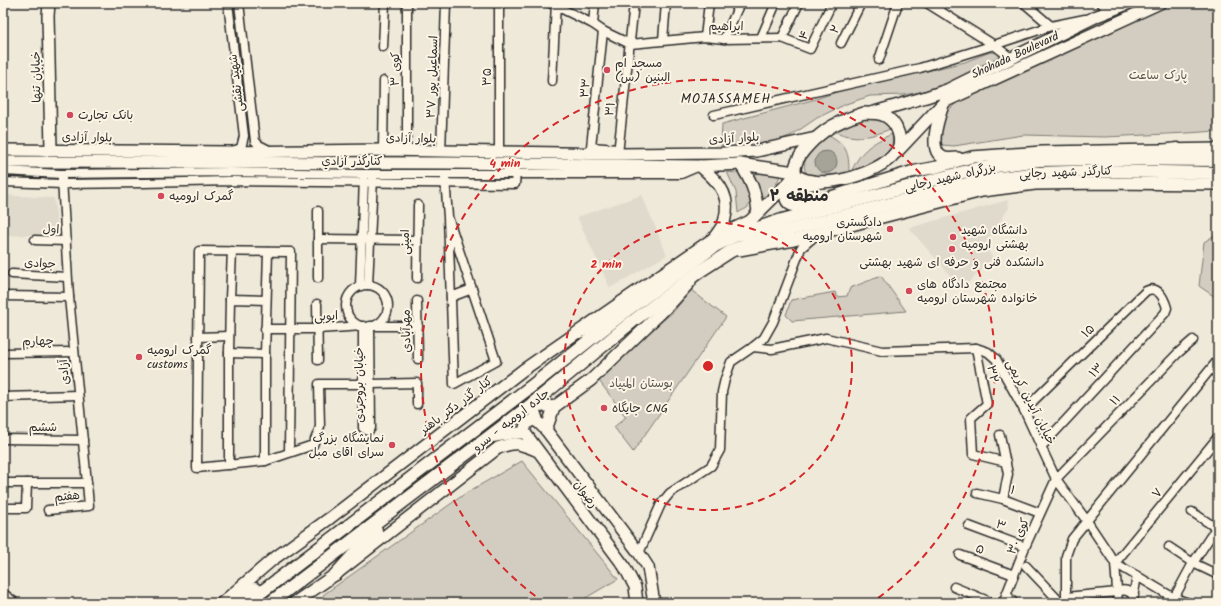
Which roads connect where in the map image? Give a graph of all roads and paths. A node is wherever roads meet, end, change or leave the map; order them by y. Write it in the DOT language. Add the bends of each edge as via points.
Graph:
graph roads {
  1 [pos="49,3"];
  2 [pos="228,3"];
  3 [pos="239,3"];
  4 [pos="385,3"];
  5 [pos="407,3"];
  6 [pos="446,3"];
  7 [pos="499,3"];
  8 [pos="595,3"];
  9 [pos="634,3"];
  10 [pos="666,3"];
  11 [pos="709,3"];
  12 [pos="740,3"];
  13 [pos="776,3"];
  14 [pos="799,3"];
  15 [pos="832,3"];
  16 [pos="861,3"];
  17 [pos="898,3"];
  18 [pos="927,3"];
  19 [pos="1024,3"];
  20 [pos="1101,3"];
  21 [pos="1130,3"];
  22 [pos="1160,3"];
  23 [pos="554,4"];
  24 [pos="1110,11"];
  25 [pos="1097,16"];
  26 [pos="592,24"];
  27 [pos="1051,26"];
  28 [pos="603,31"];
  29 [pos="705,37"];
  30 [pos="761,38"];
  31 [pos="782,38"];
  32 [pos="724,39"];
  33 [pos="663,40"];
  34 [pos="841,43"];
  35 [pos="630,44"];
  36 [pos="994,45"];
  37 [pos="383,47"];
  38 [pos="1011,58"];
  39 [pos="878,60"];
  40 [pos="384,81"];
  41 [pos="552,81"];
  42 [pos="944,102"];
  43 [pos="871,113"];
  44 [pos="714,115"];
  45 [pos="406,136"];
  46 [pos="816,138"];
  47 [pos="243,141"];
  48 [pos="255,141"];
  49 [pos="1178,149"];
  50 [pos="1218,149"];
  51 [pos="3,150"];
  52 [pos="51,150"];
  53 [pos="383,150"];
  54 [pos="272,151"];
  55 [pos="618,151"];
  56 [pos="230,152"];
  57 [pos="441,152"];
  58 [pos="499,152"];
  59 [pos="897,152"];
  60 [pos="972,157"];
  61 [pos="1104,159"];
  62 [pos="1218,160"];
  63 [pos="740,164"];
  64 [pos="700,166"];
  65 [pos="5,168"];
  66 [pos="369,168"];
  67 [pos="444,173"];
  68 [pos="516,173"];
  69 [pos="796,173"];
  70 [pos="1218,173"];
  71 [pos="61,174"];
  72 [pos="142,174"];
  73 [pos="6,182"];
  74 [pos="821,182"];
  75 [pos="143,183"];
  76 [pos="364,183"];
  77 [pos="374,183"];
  78 [pos="445,183"];
  79 [pos="63,184"];
  80 [pos="1218,184"];
  81 [pos="788,204"];
  82 [pos="418,205"];
  83 [pos="318,211"];
  84 [pos="758,212"];
  85 [pos="448,217"];
  86 [pos="318,239"];
  87 [pos="366,239"];
  88 [pos="35,240"];
  89 [pos="416,240"];
  90 [pos="66,241"];
  91 [pos="753,241"];
  92 [pos="714,242"];
  93 [pos="798,244"];
  94 [pos="731,251"];
  95 [pos="232,252"];
  96 [pos="268,252"];
  97 [pos="700,271"];
  98 [pos="12,274"];
  99 [pos="68,277"];
  100 [pos="318,278"];
  101 [pos="417,278"];
  102 [pos="364,285"];
  103 [pos="472,289"];
  104 [pos="3,296"];
  105 [pos="69,297"];
  106 [pos="451,297"];
  107 [pos="230,299"];
  108 [pos="266,300"];
  109 [pos="417,301"];
  110 [pos="318,304"];
  111 [pos="1167,308"];
  112 [pos="626,311"];
  113 [pos="366,326"];
  114 [pos="418,326"];
  115 [pos="265,329"];
  116 [pos="291,329"];
  117 [pos="318,329"];
  118 [pos="579,332"];
  119 [pos="229,336"];
  120 [pos="198,337"];
  121 [pos="1193,340"];
  122 [pos="753,347"];
  123 [pos="976,348"];
  124 [pos="74,352"];
  125 [pos="3,353"];
  126 [pos="229,353"];
  127 [pos="265,354"];
  128 [pos="418,359"];
  129 [pos="318,360"];
  130 [pos="1218,360"];
  131 [pos="367,384"];
  132 [pos="78,395"];
  133 [pos="3,397"];
  134 [pos="417,404"];
  135 [pos="532,404"];
  136 [pos="554,407"];
  137 [pos="1024,410"];
  138 [pos="538,422"];
  139 [pos="546,430"];
  140 [pos="524,433"];
  141 [pos="1000,435"];
  142 [pos="490,437"];
  143 [pos="1218,437"];
  144 [pos="3,439"];
  145 [pos="83,440"];
  146 [pos="1041,447"];
  147 [pos="536,450"];
  148 [pos="289,453"];
  149 [pos="265,461"];
  150 [pos="1006,462"];
  151 [pos="229,465"];
  152 [pos="1056,479"];
  153 [pos="3,483"];
  154 [pos="27,483"];
  155 [pos="87,483"];
  156 [pos="977,493"];
  157 [pos="1003,499"];
  158 [pos="3,508"];
  159 [pos="396,508"];
  160 [pos="48,510"];
  161 [pos="1192,512"];
  162 [pos="1040,513"];
  163 [pos="1087,521"];
  164 [pos="969,526"];
  165 [pos="1217,527"];
  166 [pos="1025,547"];
  167 [pos="1169,547"];
  168 [pos="638,553"];
  169 [pos="960,555"];
  170 [pos="1115,563"];
  171 [pos="1194,563"];
  172 [pos="1026,566"];
  173 [pos="294,567"];
  174 [pos="1214,573"];
  175 [pos="336,574"];
  176 [pos="1014,575"];
  177 [pos="1137,576"];
  178 [pos="954,587"];
  179 [pos="1117,592"];
  180 [pos="3,595"];
  181 [pos="1007,595"];
  182 [pos="1174,598"];
  183 [pos="1133,599"];
  184 [pos="1064,601"];
  185 [pos="13,603"];
  186 [pos="222,603"];
  187 [pos="231,603"];
  188 [pos="247,603"];
  189 [pos="270,603"];
  190 [pos="294,603"];
  191 [pos="308,603"];
  192 [pos="637,603"];
  193 [pos="654,603"];
  194 [pos="993,603"];
  195 [pos="1003,603"];
  196 [pos="1014,603"];
  197 [pos="1118,603"];
  198 [pos="1189,603"];
  1 -- 52 [label="main road, خیابان تنها"];
  2 -- 47 [label="street, شهید نقشی"];
  3 -- 48 [label="street, شهید نقشی"];
  4 -- 37 [label="street"];
  5 -- 45 [label="street, کوی ۳"];
  6 -- 57 [label="street, اسماعیل پور ۳۷"];
  7 -- 58 [label="street, ۳۵"];
  8 -- 26 [label="street"];
  9 -- 35 [label="street, ۳۱"];
  10 -- 33 [label="street"];
  11 -- 29 [label="street"];
  12 -- 32 [label="street"];
  13 -- 30 [label="street"];
  14 -- 31 [label="street"];
  15 -- 31 [label="street, ۴" via="810,49"];
  16 -- 34 [label="street, ۲"];
  17 -- 39 [label="street"];
  18 -- 36 [label="street"];
  19 -- 27 [label="street"];
  20 -- 24 [label="street"];
  21 -- 24 [label="main road, Shohada Boulevard"];
  22 -- 42 [label="main road, Shohada Boulevard"];
  23 -- 26 [label="street"];
  23 -- 41 [label="street"];
  24 -- 25 [label="main road, Shohada Boulevard"];
  25 -- 27 [label="street"];
  25 -- 38 [label="main road, Shohada Boulevard"];
  26 -- 28 [label="street"];
  27 -- 36 [label="street"];
  28 -- 35 [label="street"];
  28 -- 55 [label="street, ۳۳" via="591,147"];
  29 -- 32 [label="street, ابراهیم"];
  29 -- 33 [label="street, ابراهیم"];
  30 -- 31 [label="street, ابراهیم"];
  30 -- 32 [label="street, ابراهیم"];
  33 -- 35 [label="street, ابراهیم"];
  35 -- 55 [label="street, ۳۱"];
  36 -- 38 [label="street"];
  36 -- 44 [label="street" via="920,68"];
  38 -- 43 [label="main road, Shohada Boulevard" via="947,90"];
  40 -- 53 [label="street"];
  42 -- 59 [label="main road, Shohada Boulevard"];
  42 -- 60 [label="main road" via="935,135 940,155 944,158"];
  43 -- 46 [label="main road, Shohada Boulevard" via="864,113 841,122"];
  43 -- 59 [label="main road" via="884,116 894,124 899,136"];
  46 -- 55 [label="main road, بلوار آزادی" via="757,151"];
  46 -- 69 [label="main road" via="799,158 795,167"];
  47 -- 48 [label="street" via="252,145"];
  47 -- 56 [label="street" via="241,148"];
  48 -- 54 [label="street"];
  49 -- 50 [label="main road, کنارگذر شهید رجایی"];
  49 -- 60 [label="main road, کنارگذر شهید رجایی" via="1042,152"];
  49 -- 61 [label="highway"];
  51 -- 52 [label="main road, بلوار آزادی"];
  52 -- 56 [label="main road, بلوار آزادی"];
  53 -- 54 [label="main road, بلوار آزادی"];
  53 -- 57 [label="main road, بلوار آزادی"];
  54 -- 56 [label="main road, بلوار آزادی"];
  55 -- 58 [label="main road, بلوار آزادی"];
  57 -- 58 [label="main road, بلوار آزادی"];
  59 -- 74 [label="main road, Shohada Boulevard" via="872,170"];
  60 -- 81 [label="main road, کنارگذر شهید رجایی" via="911,172 802,206"];
  61 -- 62 [label="highway, بزرگراه شهید رجایی"];
  61 -- 92 [label="highway, بزرگراه شهید رجایی" via="1039,160 975,169 782,220"];
  63 -- 64 [label="main road, بلوار آزادی"];
  63 -- 69 [label="main road, بلوار آزادی"];
  63 -- 84 [label="main road" via="752,184"];
  64 -- 66 [label="main road, بلوار آزادی"];
  64 -- 68 [label="street, کنارگذر آزادي" via="681,174"];
  64 -- 92 [label="main road" via="716,179 725,198 724,222"];
  65 -- 66 [label="main road, بلوار آزادی"];
  65 -- 71 [label="street, کنارگذر آزادي"];
  65 -- 73 [label="street"];
  66 -- 67 [label="street, کنارگذر آزادي"];
  66 -- 72 [label="street, کنارگذر آزادي"];
  66 -- 76 [label="street"];
  66 -- 77 [label="street"];
  67 -- 68 [label="street, کنارگذر آزادي"];
  67 -- 78 [label="street"];
  68 -- 78 [label="street" via="515,184"];
  69 -- 74 [label="main road, بلوار آزادی" via="806,180"];
  69 -- 84 [label="main road"];
  70 -- 91 [label="highway, بزرگراه شهید رجایی" via="1104,171 1036,173 978,180"];
  71 -- 72 [label="street, کنارگذر آزادي"];
  71 -- 79 [label="street, آزادی"];
  72 -- 75 [label="street"];
  73 -- 79 [label="street"];
  74 -- 81 [label="main road, Shohada Boulevard" via="791,188 786,200"];
  75 -- 76 [label="street"];
  75 -- 79 [label="street"];
  76 -- 77 [label="street"];
  76 -- 87 [label="street"];
  77 -- 78 [label="street"];
  77 -- 87 [label="street"];
  78 -- 85 [label="street"];
  79 -- 90 [label="street, آزادی"];
  80 -- 93 [label="main road, کنارگذر شهید رجایی" via="1104,183 1013,186 982,191 817,234"];
  82 -- 89 [label="street, امینی"];
  83 -- 86 [label="street"];
  84 -- 92 [label="main road" via="750,221"];
  85 -- 103 [label="street"];
  85 -- 106 [label="street"];
  86 -- 87 [label="street"];
  86 -- 100 [label="street"];
  87 -- 89 [label="street"];
  87 -- 102 [label="street"];
  88 -- 90 [label="street, اول"];
  89 -- 101 [label="street, امینی"];
  90 -- 99 [label="street, آزادی"];
  91 -- 94 [label="highway, جاده ارومیه - سرو"];
  92 -- 112 [label="highway, جاده ارومیه - سرو"];
  92 -- 118 [label="main road, کنار گذر دکتر باهنر"];
  93 -- 94 [label="main road, کنارگذر شهید رجایی"];
  93 -- 122 [label="street" via="772,322 764,338"];
  94 -- 97 [label="highway, جاده ارومیه - سرو"];
  95 -- 96 [label="street"];
  95 -- 107 [label="street"];
  95 -- 120 [label="street" via="199,251"];
  96 -- 108 [label="street"];
  96 -- 116 [label="street" via="291,252"];
  97 -- 135 [label="highway, جاده ارومیه - سرو" via="633,321"];
  97 -- 136 [label="main road" via="671,304 591,380"];
  98 -- 99 [label="street, جوادی"];
  99 -- 105 [label="street, آزادی"];
  102 -- 113 [label="street" via="349,294 346,307 351,320"];
  102 -- 113 [label="street" via="374,286 380,290 385,295 388,308 382,320"];
  103 -- 106 [label="street"];
  103 -- 106 [label="street" via="496,360 454,384"];
  104 -- 105 [label="street"];
  105 -- 124 [label="street, آزادی"];
  107 -- 108 [label="street"];
  107 -- 119 [label="street"];
  108 -- 115 [label="street"];
  109 -- 114 [label="street, مهرآبادی"];
  110 -- 117 [label="street"];
  111 -- 137 [label="street, ۱۵" via="1161,295 1155,290 1146,291"];
  111 -- 146 [label="street, ۱۳"];
  112 -- 118 [label="highway"];
  112 -- 173 [label="highway, جاده ارومیه - سرو"];
  113 -- 114 [label="street, ایوبی"];
  113 -- 117 [label="street, ایوبی"];
  113 -- 131 [label="street, خیابان بروجردی"];
  114 -- 128 [label="street, مهرآبادی"];
  115 -- 116 [label="street, ایوبی"];
  115 -- 127 [label="street"];
  116 -- 117 [label="street, ایوبی"];
  116 -- 148 [label="street"];
  117 -- 129 [label="street"];
  118 -- 186 [label="main road, کنار گذر دکتر باهنر" via="523,370 272,560"];
  119 -- 120 [label="street"];
  119 -- 126 [label="street"];
  120 -- 151 [label="street" via="197,468"];
  121 -- 152 [label="street, ۱۱"];
  122 -- 123 [label="street, خیابان آیدین کریمی" via="772,349 826,338 882,351"];
  122 -- 168 [label="street" via="731,362 725,379 722,392 720,450 716,458 711,466 670,493 661,504"];
  123 -- 137 [label="street, خیابان آیدین کریمی" via="988,352 996,359"];
  123 -- 150 [label="street, ۳۲" via="987,404 971,418 973,454"];
  124 -- 125 [label="street, چهارم"];
  124 -- 132 [label="street, آزادی"];
  126 -- 127 [label="street"];
  126 -- 151 [label="street"];
  127 -- 149 [label="street"];
  130 -- 163 [label="street"];
  131 -- 134 [label="street" via="417,383"];
  131 -- 148 [label="street" via="319,384 320,427 312,445"];
  132 -- 133 [label="street"];
  132 -- 145 [label="street, آزادی"];
  135 -- 136 [label="main road"];
  135 -- 138 [label="main road, رضوان"];
  135 -- 142 [label="highway, جاده ارومیه - سرو"];
  136 -- 139 [label="main road"];
  137 -- 146 [label="street, خیابان آیدین کریمی"];
  138 -- 139 [label="main road, رضوان"];
  138 -- 140 [label="main road" via="528,422 524,427"];
  139 -- 168 [label="main road, رضوان"];
  140 -- 142 [label="main road"];
  140 -- 147 [label="main road, رضوان"];
  141 -- 150 [label="street"];
  142 -- 159 [label="highway, جاده ارومیه - سرو"];
  143 -- 170 [label="street, ۷"];
  144 -- 145 [label="street, ششم"];
  145 -- 155 [label="street, آزادی"];
  146 -- 152 [label="street, خیابان آیدین کریمی"];
  147 -- 175 [label="main road" via="519,443 498,448"];
  147 -- 192 [label="main road, رضوان" via="624,566 635,587"];
  148 -- 149 [label="street"];
  149 -- 151 [label="street"];
  150 -- 157 [label="street" via="1008,474"];
  152 -- 162 [label="street, کوی ۳۰"];
  152 -- 163 [label="street, خیابان آیدین کریمی"];
  153 -- 154 [label="street"];
  154 -- 155 [label="street"];
  154 -- 158 [label="street" via="26,508"];
  155 -- 160 [label="street, هفتم" via="89,506"];
  156 -- 157 [label="street, ۱"];
  157 -- 162 [label="street, ۱"];
  159 -- 175 [label="highway"];
  159 -- 189 [label="highway, جاده ارومیه - سرو"];
  161 -- 165 [label="street"];
  162 -- 166 [label="street, کوی ۳۰"];
  163 -- 170 [label="street, خیابان آیدین کریمی"];
  163 -- 184 [label="street" via="1072,540 1066,556"];
  164 -- 166 [label="street, ۳"];
  165 -- 171 [label="street"];
  166 -- 176 [label="street, کوی ۳۰"];
  167 -- 171 [label="street"];
  168 -- 193 [label="main road, رضوان" via="648,567"];
  169 -- 176 [label="street, ۵"];
  170 -- 177 [label="street"];
  170 -- 179 [label="street"];
  171 -- 174 [label="street"];
  171 -- 182 [label="street"];
  172 -- 184 [label="street"];
  173 -- 187 [label="highway"];
  173 -- 188 [label="highway, جاده ارومیه - سرو"];
  175 -- 190 [label="main road"];
  175 -- 191 [label="main road"];
  176 -- 181 [label="street, کوی ۳۰"];
  177 -- 182 [label="street"];
  177 -- 183 [label="street"];
  178 -- 194 [label="street"];
  179 -- 183 [label="street" via="1129,591"];
  179 -- 184 [label="street"];
  179 -- 197 [label="street"];
  180 -- 185 [label="main road"];
  181 -- 195 [label="street, کوی ۳۰"];
  181 -- 196 [label="street"];
  182 -- 198 [label="street"];
}
